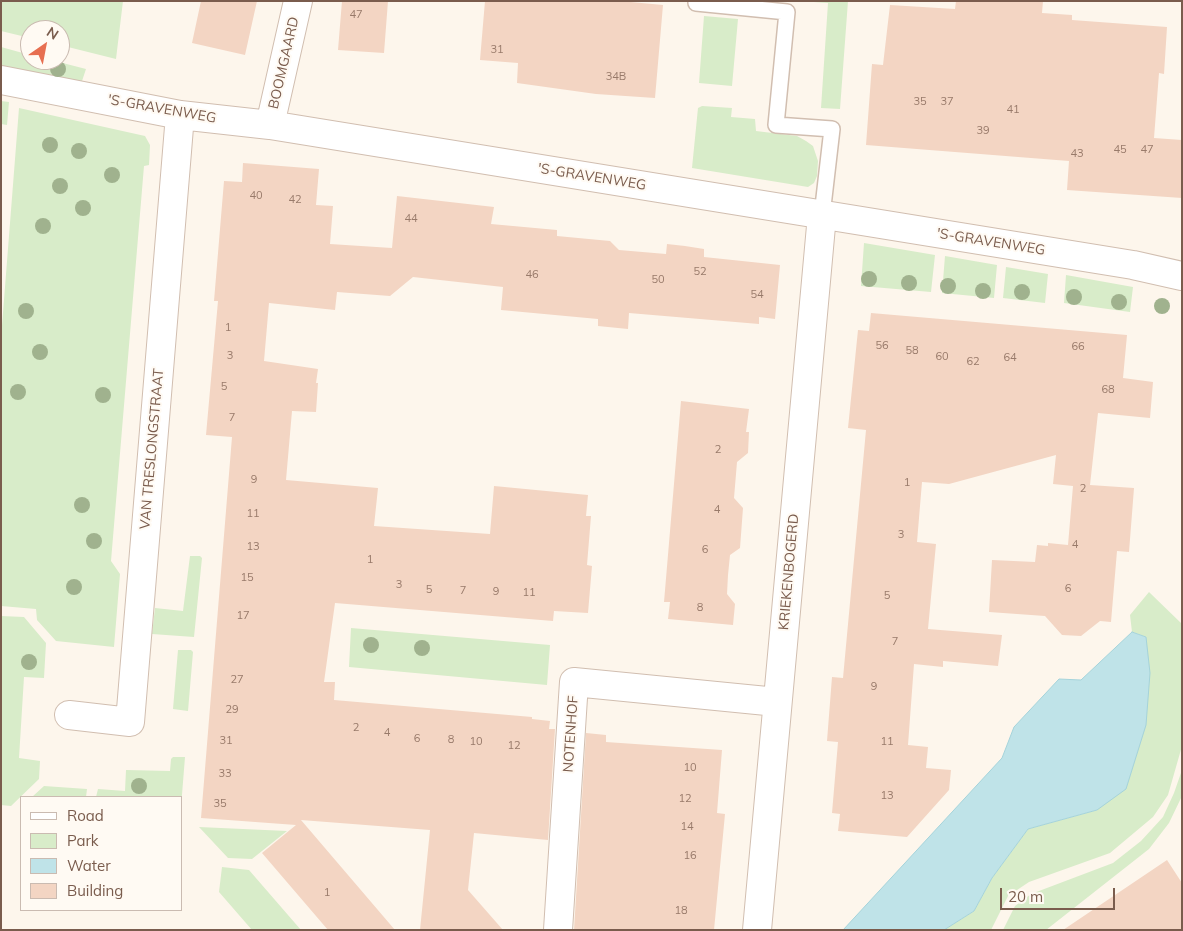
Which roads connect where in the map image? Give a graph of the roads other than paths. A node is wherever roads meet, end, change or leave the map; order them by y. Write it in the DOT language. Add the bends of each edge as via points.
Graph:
graph roads {
  1 [pos="298,1"];
  2 [pos="696,3"];
  3 [pos="1,80"];
  4 [pos="180,115"];
  5 [pos="270,125"];
  6 [pos="822,215"];
  7 [pos="1182,276"];
  8 [pos="777,702"];
  9 [pos="69,715"];
  10 [pos="558,930"];
  11 [pos="758,930"];
  1 -- 5 [label="street, BOOMGAARD"];
  2 -- 6 [label="lane" via="787,12 776,125 832,129"];
  3 -- 4 [label="street, 'S-GRAVENWEG"];
  4 -- 5 [label="street, 'S-GRAVENWEG"];
  4 -- 9 [label="street, VAN TRESLONGSTRAAT" via="130,722"];
  5 -- 6 [label="street, 'S-GRAVENWEG"];
  6 -- 7 [label="street, 'S-GRAVENWEG" via="1133,265"];
  6 -- 8 [label="street, KRIEKENBOGERD"];
  8 -- 10 [label="street, NOTENHOF" via="574,682"];
  8 -- 11 [label="street, KRIEKENBOGERD"];
}
